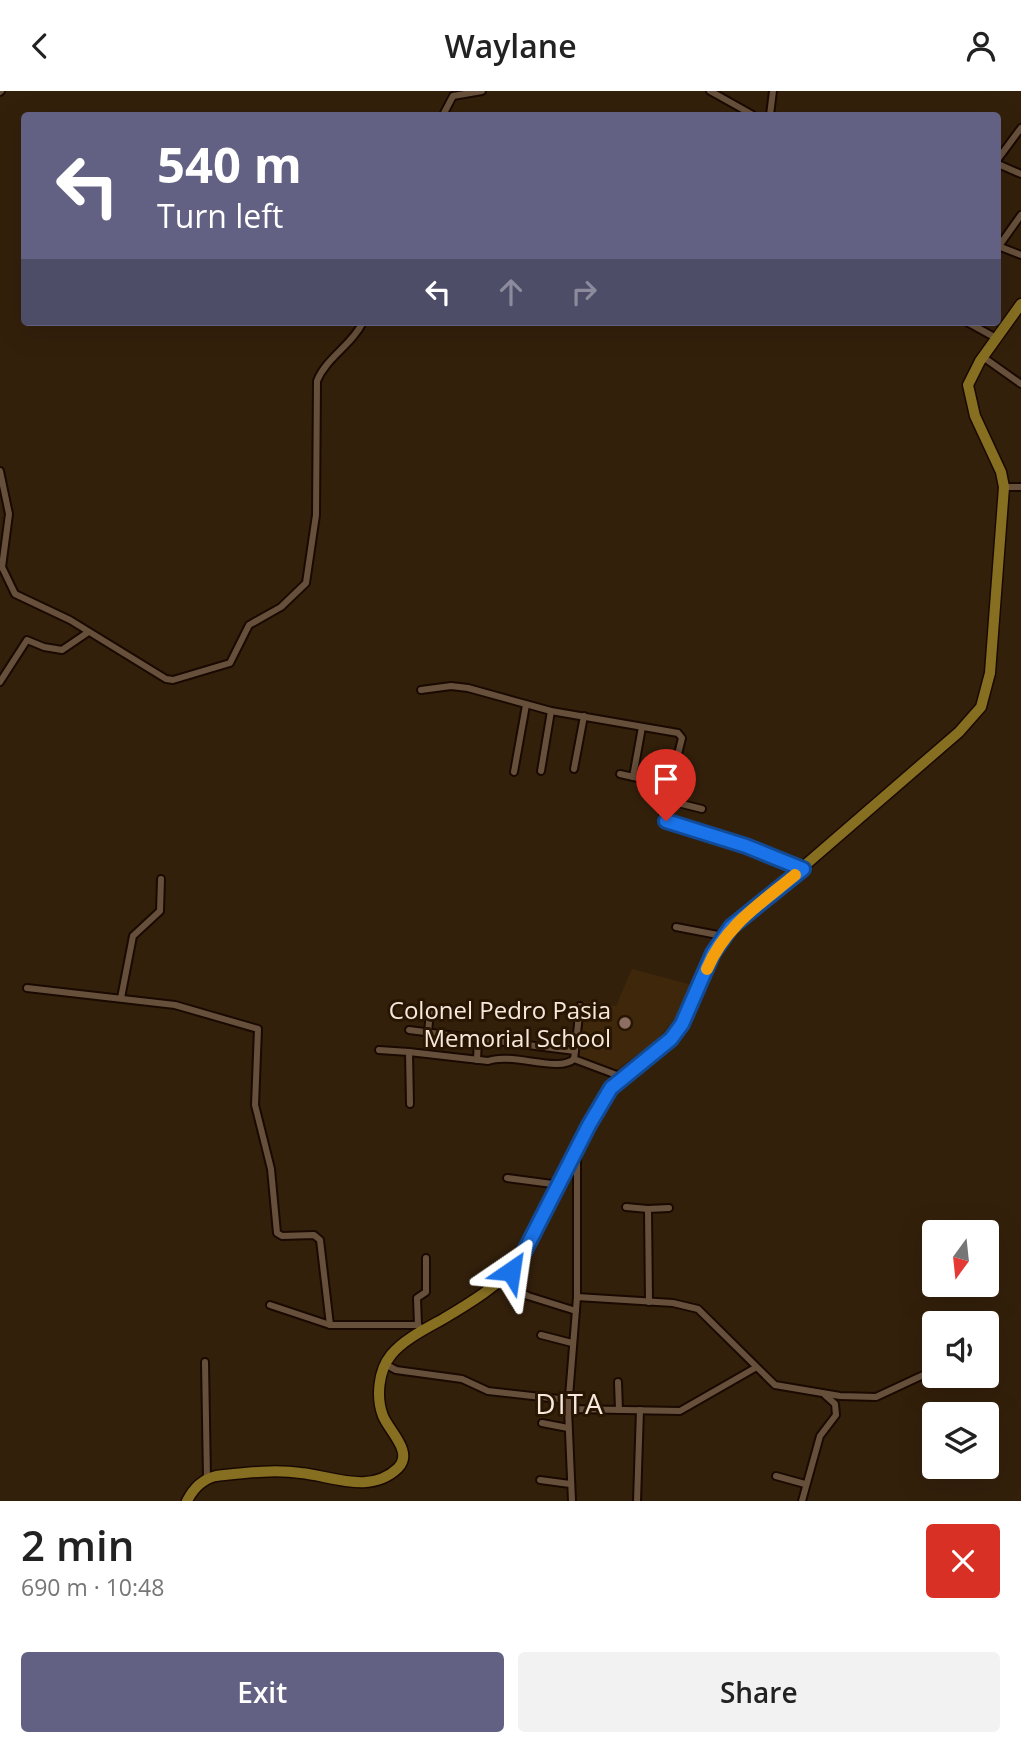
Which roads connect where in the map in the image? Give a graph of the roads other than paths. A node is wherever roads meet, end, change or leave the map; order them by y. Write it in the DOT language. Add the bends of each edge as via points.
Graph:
graph roads {
  1 [pos="482,91"];
  2 [pos="709,91"];
  3 [pos="773,91"];
  4 [pos="445,112"];
  5 [pos="747,112"];
  6 [pos="770,112"];
  7 [pos="1021,128"];
  8 [pos="1001,158"];
  9 [pos="1001,164"];
  10 [pos="1021,174"];
  11 [pos="1021,215"];
  12 [pos="1001,242"];
  13 [pos="1001,247"];
  14 [pos="1021,255"];
  15 [pos="1021,304"];
  16 [pos="360,326"];
  17 [pos="974,326"];
  18 [pos="996,338"];
  19 [pos="983,357"];
  20 [pos="1021,384"];
  21 [pos="0,471"];
  22 [pos="1004,487"];
  23 [pos="1021,487"];
  24 [pos="87,633"];
  25 [pos="0,681"];
  26 [pos="421,690"];
  27 [pos="526,705"];
  28 [pos="551,711"];
  29 [pos="584,716"];
  30 [pos="642,727"];
  31 [pos="574,769"];
  32 [pos="541,771"];
  33 [pos="514,772"];
  34 [pos="620,774"];
  35 [pos="633,777"];
  36 [pos="670,785"];
  37 [pos="666,800"];
  38 [pos="702,809"];
  39 [pos="803,869"];
  40 [pos="161,879"];
  41 [pos="676,927"];
  42 [pos="723,936"];
  43 [pos="27,988"];
  44 [pos="121,998"];
  45 [pos="580,1006"];
  46 [pos="430,1012"];
  47 [pos="409,1030"];
  48 [pos="428,1032"];
  49 [pos="478,1038"];
  50 [pos="379,1050"];
  51 [pos="575,1051"];
  52 [pos="409,1052"];
  53 [pos="574,1059"];
  54 [pos="477,1060"];
  55 [pos="622,1077"];
  56 [pos="410,1104"];
  57 [pos="577,1148"];
  58 [pos="507,1178"];
  59 [pos="560,1185"];
  60 [pos="626,1207"];
  61 [pos="669,1208"];
  62 [pos="648,1209"];
  63 [pos="426,1258"];
  64 [pos="500,1282"];
  65 [pos="577,1297"];
  66 [pos="649,1302"];
  67 [pos="270,1305"];
  68 [pos="576,1311"];
  69 [pos="330,1325"];
  70 [pos="420,1328"];
  71 [pos="541,1335"];
  72 [pos="572,1343"];
  73 [pos="205,1362"];
  74 [pos="386,1363"];
  75 [pos="755,1368"];
  76 [pos="922,1376"];
  77 [pos="618,1382"];
  78 [pos="821,1392"];
  79 [pos="568,1400"];
  80 [pos="568,1409"];
  81 [pos="619,1410"];
  82 [pos="640,1410"];
  83 [pos="542,1423"];
  84 [pos="568,1429"];
  85 [pos="776,1476"];
  86 [pos="208,1478"];
  87 [pos="540,1480"];
  88 [pos="570,1484"];
  89 [pos="805,1484"];
  90 [pos="187,1501"];
  91 [pos="572,1501"];
  92 [pos="637,1501"];
  93 [pos="802,1501"];
  1 -- 4 [label="street" via="453,96"];
  2 -- 5 [label="street"];
  3 -- 6 [label="street"];
  7 -- 8 [label="street"];
  9 -- 10 [label="street"];
  11 -- 12 [label="street"];
  13 -- 14 [label="street"];
  15 -- 18 [label="main road"];
  16 -- 24 [label="street" via="321,370 317,381 316,515 309,575 301,591 249,625 230,663 173,680"];
  17 -- 18 [label="street"];
  18 -- 19 [label="main road"];
  19 -- 20 [label="street"];
  19 -- 22 [label="main road" via="968,385 969,398"];
  21 -- 24 [label="street" via="9,514 2,567 8,585 26,601"];
  22 -- 23 [label="street"];
  22 -- 39 [label="main road" via="990,673 981,707 959,732"];
  24 -- 25 [label="street" via="62,650 27,640"];
  26 -- 27 [label="street" via="451,686"];
  27 -- 28 [label="street"];
  27 -- 33 [label="street"];
  28 -- 29 [label="street"];
  28 -- 32 [label="street"];
  29 -- 30 [label="street"];
  29 -- 31 [label="street"];
  30 -- 35 [label="street"];
  30 -- 36 [label="street" via="681,735"];
  34 -- 35 [label="street"];
  35 -- 36 [label="street"];
  36 -- 37 [label="street"];
  37 -- 38 [label="street"];
  37 -- 39 [label="street" via="666,821"];
  39 -- 42 [label="main road"];
  40 -- 44 [label="street" via="160,911 134,936"];
  41 -- 42 [label="street"];
  42 -- 55 [label="main road" via="682,1024 671,1039"];
  43 -- 44 [label="street"];
  44 -- 69 [label="street" via="175,1005 258,1029 255,1105 271,1169 277,1233 314,1235 320,1240"];
  45 -- 51 [label="street"];
  46 -- 48 [label="street"];
  47 -- 48 [label="street"];
  48 -- 49 [label="street"];
  49 -- 51 [label="street"];
  49 -- 54 [label="street"];
  50 -- 52 [label="street"];
  51 -- 53 [label="street"];
  52 -- 54 [label="street"];
  52 -- 56 [label="street"];
  53 -- 54 [label="street" via="564,1065 500,1056"];
  53 -- 55 [label="street"];
  55 -- 57 [label="main road" via="598,1107"];
  57 -- 59 [label="main road"];
  57 -- 65 [label="street"];
  58 -- 59 [label="street"];
  59 -- 64 [label="main road" via="519,1262"];
  60 -- 62 [label="street"];
  61 -- 62 [label="street"];
  62 -- 66 [label="street"];
  63 -- 70 [label="street" via="426,1292 417,1298"];
  64 -- 68 [label="street"];
  64 -- 70 [label="main road"];
  65 -- 66 [label="street"];
  65 -- 68 [label="street"];
  66 -- 75 [label="street" via="698,1309"];
  67 -- 69 [label="street"];
  68 -- 72 [label="street"];
  69 -- 70 [label="street"];
  70 -- 74 [label="main road"];
  71 -- 72 [label="street"];
  72 -- 79 [label="street"];
  73 -- 86 [label="street"];
  74 -- 79 [label="street" via="396,1370 462,1380 488,1391"];
  74 -- 86 [label="main road" via="380,1379 380,1406 402,1453 396,1470 372,1480 347,1483 275,1472"];
  75 -- 78 [label="street" via="775,1385"];
  75 -- 82 [label="street" via="680,1411"];
  76 -- 78 [label="street" via="876,1397"];
  77 -- 81 [label="street"];
  78 -- 89 [label="street" via="838,1409 820,1436"];
  79 -- 80 [label="street"];
  80 -- 81 [label="street"];
  80 -- 84 [label="street"];
  81 -- 82 [label="street"];
  82 -- 92 [label="street"];
  83 -- 84 [label="street"];
  84 -- 88 [label="street"];
  85 -- 89 [label="street"];
  86 -- 90 [label="main road"];
  87 -- 88 [label="street"];
  88 -- 91 [label="street"];
  89 -- 93 [label="street"];
}
